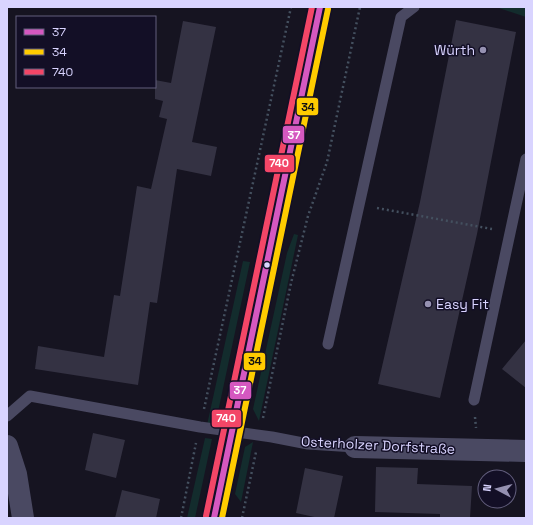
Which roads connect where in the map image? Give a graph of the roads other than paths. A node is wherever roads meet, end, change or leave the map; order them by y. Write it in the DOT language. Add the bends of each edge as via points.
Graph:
graph roads {
  1 [pos="320,7"];
  2 [pos="414,7"];
  3 [pos="526,160"];
  4 [pos="328,344"];
  5 [pos="474,400"];
  6 [pos="7,416"];
  7 [pos="231,432"];
  8 [pos="7,446"];
  9 [pos="355,447"];
  10 [pos="526,450"];
  11 [pos="23,518"];
  12 [pos="214,518"];
  1 -- 7 [label="main road"];
  2 -- 4 [label="lane" via="400,17"];
  3 -- 5 [label="lane"];
  6 -- 7 [label="lane, Osterholzer Dorfstraße" via="30,396"];
  7 -- 9 [label="lane, Osterholzer Dorfstraße" via="308,444"];
  7 -- 12 [label="main road"];
  8 -- 11 [label="street" via="16,474"];
  9 -- 10 [label="street, Osterholzer Dorfstraße"];
}
